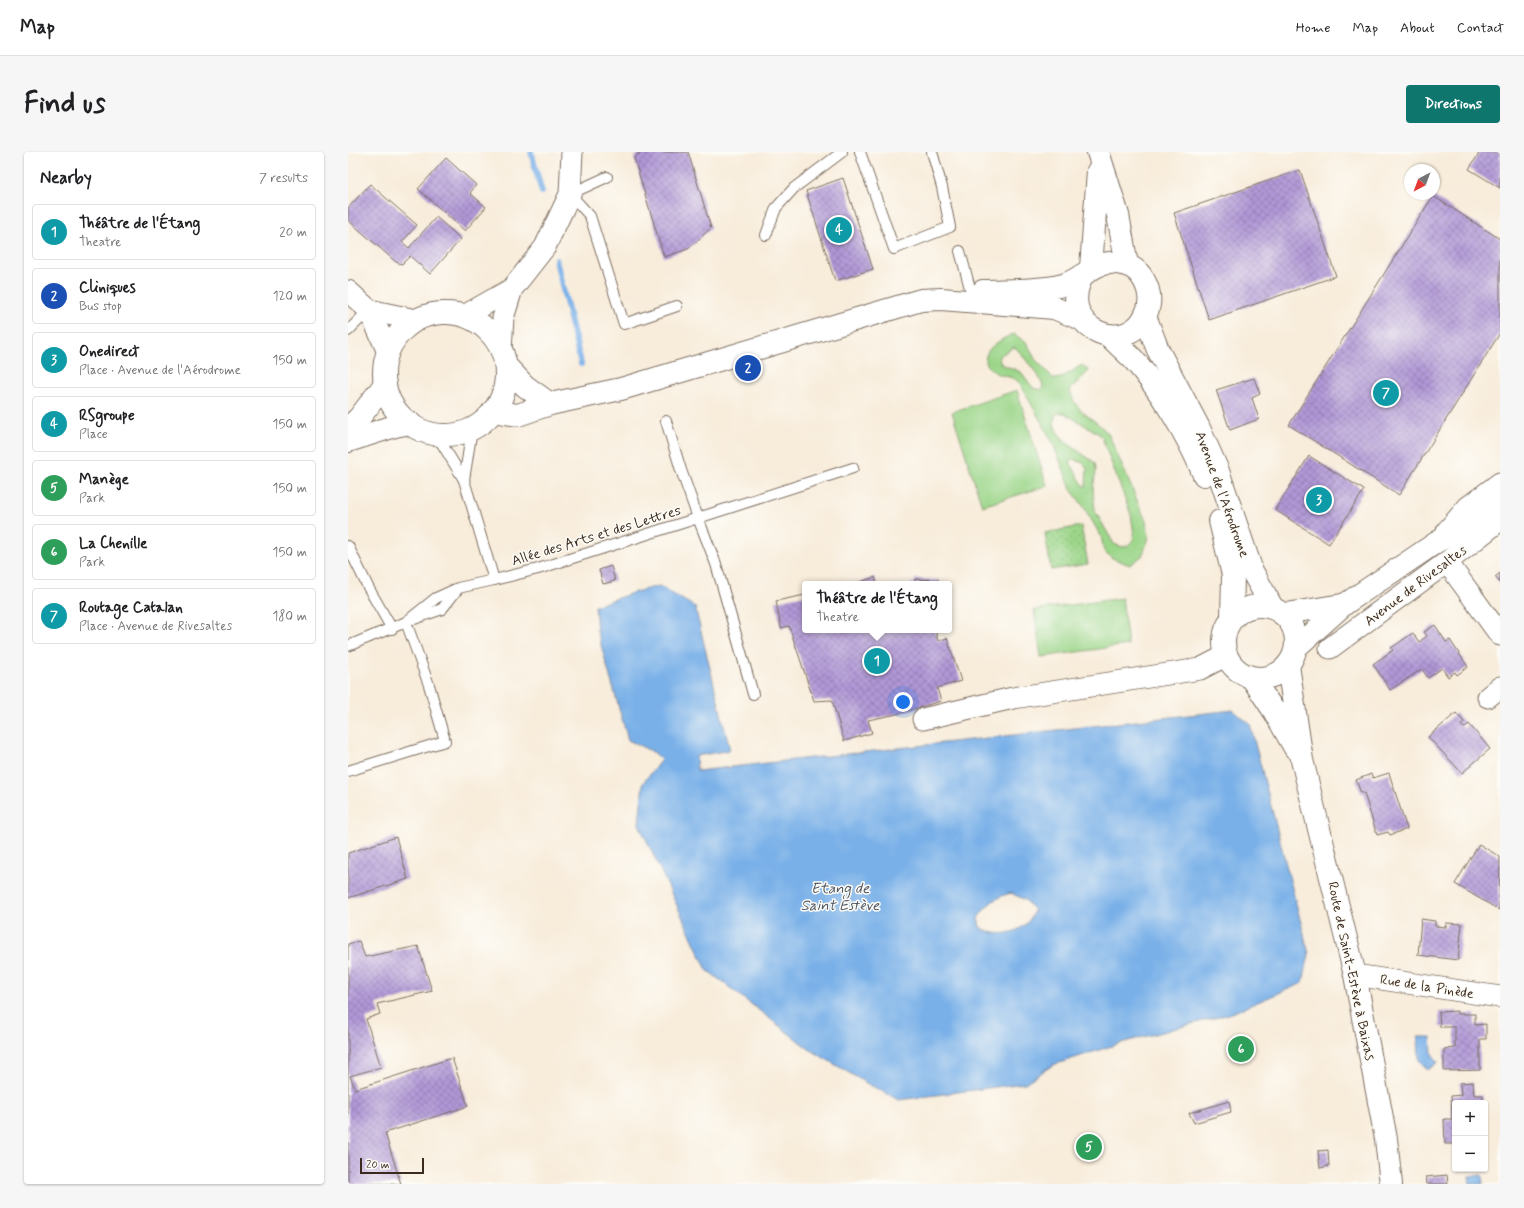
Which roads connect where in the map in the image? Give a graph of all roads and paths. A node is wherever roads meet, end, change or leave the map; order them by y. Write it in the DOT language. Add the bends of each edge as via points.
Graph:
graph roads {
  1 [pos="572,152"];
  2 [pos="842,152"];
  3 [pos="860,152"];
  4 [pos="932,152"];
  5 [pos="1099,154"];
  6 [pos="607,177"];
  7 [pos="570,194"];
  8 [pos="766,235"];
  9 [pos="960,252"];
  10 [pos="1127,265"];
  11 [pos="1087,272"];
  12 [pos="512,289"];
  13 [pos="348,292"];
  14 [pos="971,292"];
  15 [pos="941,299"];
  16 [pos="677,306"];
  17 [pos="369,310"];
  18 [pos="464,316"];
  19 [pos="1145,316"];
  20 [pos="1081,318"];
  21 [pos="416,320"];
  22 [pos="348,331"];
  23 [pos="1108,336"];
  24 [pos="388,352"];
  25 [pos="503,358"];
  26 [pos="385,384"];
  27 [pos="550,404"];
  28 [pos="493,411"];
  29 [pos="666,421"];
  30 [pos="410,424"];
  31 [pos="348,428"];
  32 [pos="472,429"];
  33 [pos="436,434"];
  34 [pos="348,441"];
  35 [pos="853,468"];
  36 [pos="464,480"];
  37 [pos="1500,483"];
  38 [pos="1500,498"];
  39 [pos="698,518"];
  40 [pos="1500,520"];
  41 [pos="1437,542"];
  42 [pos="348,546"];
  43 [pos="1447,562"];
  44 [pos="494,580"];
  45 [pos="1345,604"];
  46 [pos="1277,610"];
  47 [pos="1232,618"];
  48 [pos="406,622"];
  49 [pos="392,629"];
  50 [pos="1500,635"];
  51 [pos="348,646"];
  52 [pos="1330,648"];
  53 [pos="1225,656"];
  54 [pos="1292,656"];
  55 [pos="1252,678"];
  56 [pos="753,694"];
  57 [pos="923,719"];
  58 [pos="1302,760"];
  59 [pos="348,771"];
  60 [pos="1355,975"];
  61 [pos="1500,997"];
  62 [pos="1391,1184"];
  1 -- 7 [label="street"];
  2 -- 8 [label="lane" via="794,188 776,208"];
  3 -- 4 [label="lane" via="894,249 950,227"];
  5 -- 10 [label="main road" via="1118,215"];
  5 -- 11 [label="main road"];
  6 -- 7 [label="lane"];
  7 -- 12 [label="street" via="545,247"];
  7 -- 16 [label="lane" via="590,216 624,324"];
  9 -- 14 [label="lane"];
  10 -- 11 [label="main road" via="1103,263"];
  10 -- 19 [label="main road" via="1137,271 1149,292"];
  11 -- 14 [label="main road" via="1060,286"];
  11 -- 20 [label="main road" via="1078,286 1075,297"];
  12 -- 18 [label="street"];
  12 -- 25 [label="street" via="503,318"];
  13 -- 17 [label="street"];
  14 -- 15 [label="main road"];
  15 -- 20 [label="main road" via="1054,308"];
  15 -- 27 [label="main road" via="921,300 621,389"];
  17 -- 21 [label="street"];
  17 -- 22 [label="lane"];
  17 -- 24 [label="street"];
  18 -- 21 [label="main road" via="432,314"];
  18 -- 25 [label="main road" via="479,323 492,335"];
  19 -- 23 [label="main road" via="1130,332"];
  19 -- 46 [label="main road, Avenue de l'Aérodrome" via="1158,350 1201,432 1218,471 1252,571"];
  20 -- 23 [label="main road" via="1088,327"];
  21 -- 24 [label="main road" via="394,339"];
  23 -- 47 [label="main road, Avenue de l'Aérodrome" via="1133,359 1156,389 1186,438 1204,474 1225,535 1233,575"];
  24 -- 26 [label="main road" via="384,368"];
  25 -- 27 [label="main road" via="525,386"];
  25 -- 28 [label="main road" via="505,382 502,398"];
  26 -- 30 [label="main road" via="395,408"];
  26 -- 31 [label="main road"];
  27 -- 28 [label="main road" via="518,415"];
  28 -- 32 [label="main road"];
  29 -- 39 [label="lane"];
  30 -- 33 [label="main road"];
  30 -- 34 [label="main road" via="395,426"];
  32 -- 33 [label="main road" via="454,434"];
  32 -- 36 [label="lane"];
  33 -- 36 [label="lane"];
  35 -- 39 [label="lane"];
  36 -- 44 [label="lane"];
  37 -- 41 [label="street, Avenue de Rivesaltes" via="1468,507"];
  38 -- 41 [label="street, Avenue de Rivesaltes" via="1478,520"];
  39 -- 44 [label="lane, Allée des Arts et des Lettres" via="538,569"];
  39 -- 56 [label="lane, Allée des Arts et des Lettres" via="716,564"];
  40 -- 43 [label="street, Avenue de Rivesaltes"];
  41 -- 45 [label="street, Avenue de Rivesaltes"];
  42 -- 49 [label="lane"];
  43 -- 50 [label="street"];
  43 -- 52 [label="street, Avenue de Rivesaltes"];
  44 -- 48 [label="lane, Allée des Arts et des Lettres" via="458,588 436,598"];
  45 -- 46 [label="street, Avenue de Rivesaltes"];
  45 -- 54 [label="street, Avenue de Rivesaltes"];
  46 -- 47 [label="main road" via="1250,606"];
  46 -- 54 [label="main road" via="1294,629"];
  47 -- 53 [label="main road" via="1223,636"];
  48 -- 49 [label="lane, Allée des Arts et des Lettres"];
  48 -- 59 [label="lane" via="429,685 445,741"];
  49 -- 51 [label="lane, Allée des Arts et des Lettres"];
  53 -- 55 [label="main road" via="1236,670"];
  53 -- 57 [label="street" via="1200,669 1013,698"];
  54 -- 55 [label="main road" via="1272,677"];
  54 -- 58 [label="main road, Route de Saint-Estève à Baixas"];
  55 -- 58 [label="main road, Route de Saint-Estève à Baixas"];
  58 -- 60 [label="main road, Route de Saint-Estève à Baixas"];
  60 -- 61 [label="street, Rue de la Pinède"];
  60 -- 62 [label="main road, Route de Saint-Estève à Baixas" via="1386,1139"];
}
